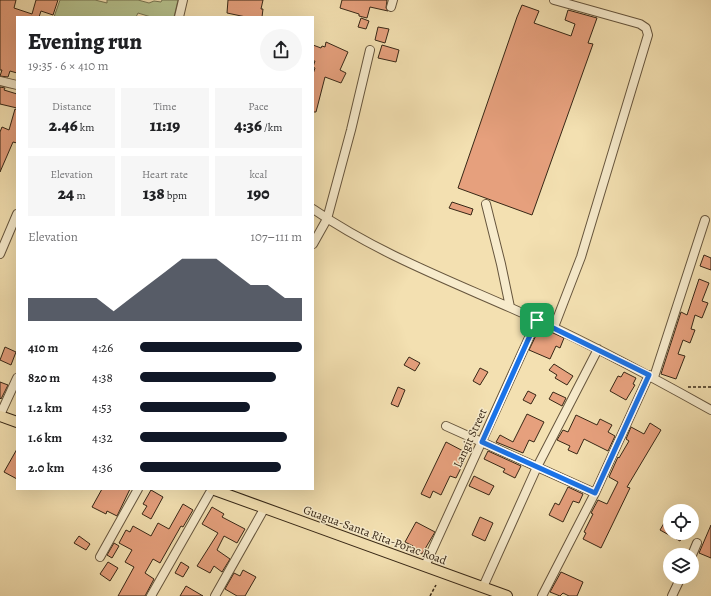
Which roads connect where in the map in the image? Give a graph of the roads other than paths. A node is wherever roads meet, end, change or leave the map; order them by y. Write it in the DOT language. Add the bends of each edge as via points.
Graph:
graph roads {
  1 [pos="183,0"];
  2 [pos="554,0"];
  3 [pos="179,16"];
  4 [pos="370,50"];
  5 [pos="0,80"];
  6 [pos="16,86"];
  7 [pos="486,204"];
  8 [pos="314,210"];
  9 [pos="16,216"];
  10 [pos="328,219"];
  11 [pos="705,220"];
  12 [pos="314,242"];
  13 [pos="0,254"];
  14 [pos="510,308"];
  15 [pos="537,320"];
  16 [pos="554,327"];
  17 [pos="598,349"];
  18 [pos="652,376"];
  19 [pos="16,380"];
  20 [pos="711,410"];
  21 [pos="0,416"];
  22 [pos="16,422"];
  23 [pos="446,426"];
  24 [pos="482,442"];
  25 [pos="537,467"];
  26 [pos="137,490"];
  27 [pos="211,490"];
  28 [pos="215,490"];
  29 [pos="595,493"];
  30 [pos="264,509"];
  31 [pos="697,543"];
  32 [pos="695,548"];
  33 [pos="100,557"];
  34 [pos="425,566"];
  35 [pos="678,584"];
  36 [pos="483,587"];
  37 [pos="150,596"];
  38 [pos="215,596"];
  39 [pos="507,596"];
  40 [pos="542,596"];
  41 [pos="672,596"];
  1 -- 3 [label="street"];
  2 -- 16 [label="street" via="640,24 646,28 648,35 581,257"];
  4 -- 10 [label="street"];
  5 -- 6 [label="street"];
  7 -- 14 [label="street"];
  8 -- 10 [label="street"];
  9 -- 13 [label="street"];
  10 -- 12 [label="street"];
  10 -- 14 [label="street" via="369,244"];
  11 -- 18 [label="street"];
  14 -- 15 [label="street"];
  15 -- 16 [label="street"];
  15 -- 24 [label="street, Langit Street"];
  16 -- 17 [label="street"];
  17 -- 18 [label="street"];
  17 -- 25 [label="street"];
  18 -- 20 [label="street"];
  18 -- 29 [label="street"];
  19 -- 21 [label="street"];
  21 -- 22 [label="main road"];
  23 -- 24 [label="street"];
  24 -- 25 [label="street"];
  24 -- 34 [label="street, Langit Street"];
  25 -- 29 [label="street"];
  25 -- 36 [label="street"];
  26 -- 33 [label="street"];
  27 -- 37 [label="street"];
  28 -- 30 [label="main road, Guagua-Santa Rita-Porac Road"];
  29 -- 40 [label="street"];
  30 -- 34 [label="main road, Guagua-Santa Rita-Porac Road"];
  30 -- 38 [label="street"];
  31 -- 32 [label="street"];
  34 -- 36 [label="main road, Guagua-Santa Rita-Porac Road"];
  35 -- 41 [label="street"];
  36 -- 39 [label="main road, Guagua-Santa Rita-Porac Road"];
}
